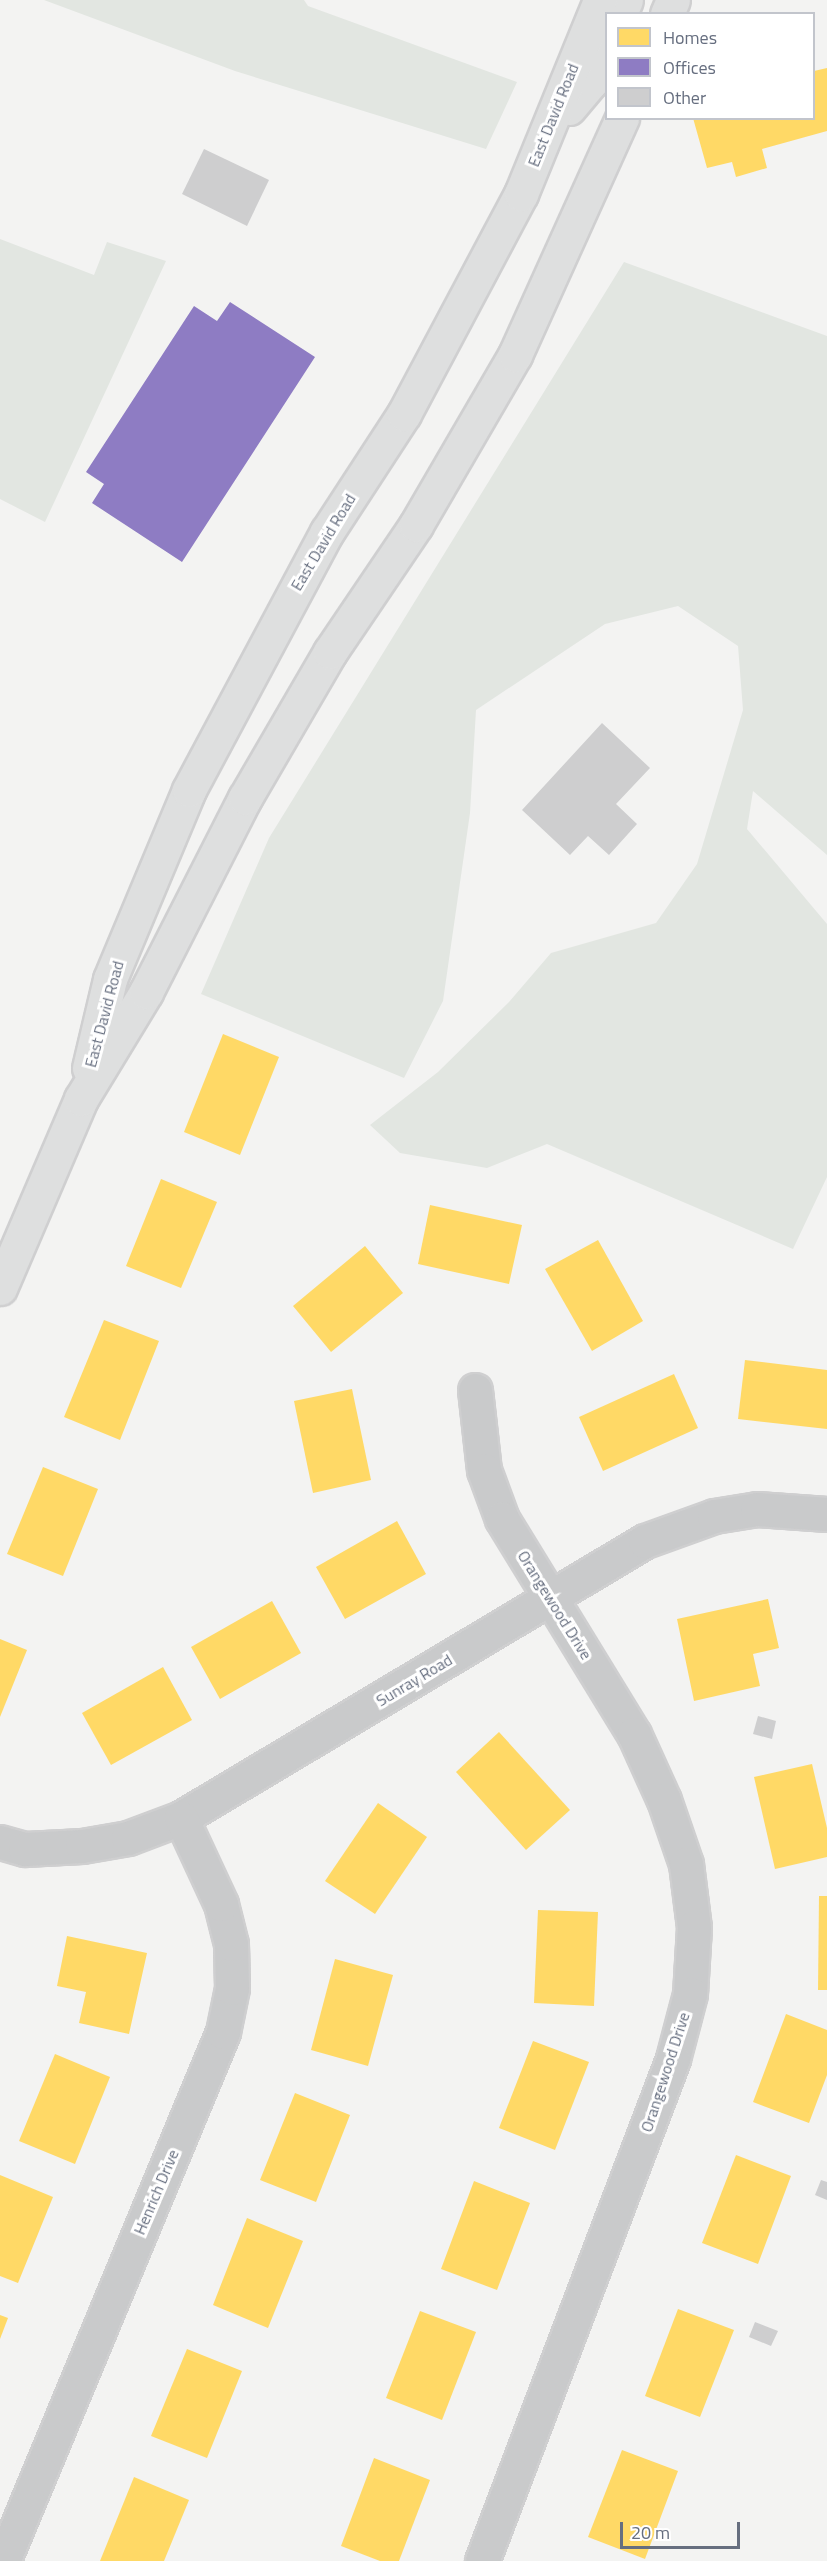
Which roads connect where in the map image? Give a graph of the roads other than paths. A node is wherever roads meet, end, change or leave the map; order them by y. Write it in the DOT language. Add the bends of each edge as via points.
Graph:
graph roads {
  1 [pos="600,0"];
  2 [pos="605,48"];
  3 [pos="621,120"];
  4 [pos="543,139"];
  5 [pos="81,1099"];
  6 [pos="0,1288"];
  7 [pos="475,1390"];
  8 [pos="827,1514"];
  9 [pos="551,1598"];
  10 [pos="180,1818"];
  11 [pos="0,1842"];
  12 [pos="3,2561"];
  13 [pos="482,2561"];
  1 -- 4 [label="street, East David Road"];
  2 -- 4 [label="street" via="592,81"];
  3 -- 5 [label="street, East David Road" via="515,355 416,525 330,652 244,798 146,992"];
  4 -- 5 [label="street, East David Road" via="521,194 420,384 327,532 189,790 110,979"];
  5 -- 6 [label="street, East David Road"];
  7 -- 9 [label="street, Orangewood Drive" via="475,1418 487,1479 502,1519"];
  8 -- 9 [label="street, Sunray Road" via="757,1509 714,1516 645,1541"];
  9 -- 10 [label="street, Sunray Road"];
  9 -- 13 [label="street, Orangewood Drive" via="634,1734 664,1800 686,1864 693,1917 690,1994 673,2059 640,2150"];
  10 -- 11 [label="street, Sunray Road" via="128,1838 82,1846 25,1849"];
  10 -- 12 [label="street, Henrich Drive" via="221,1904 231,1944 232,1988 224,2032"];
}
